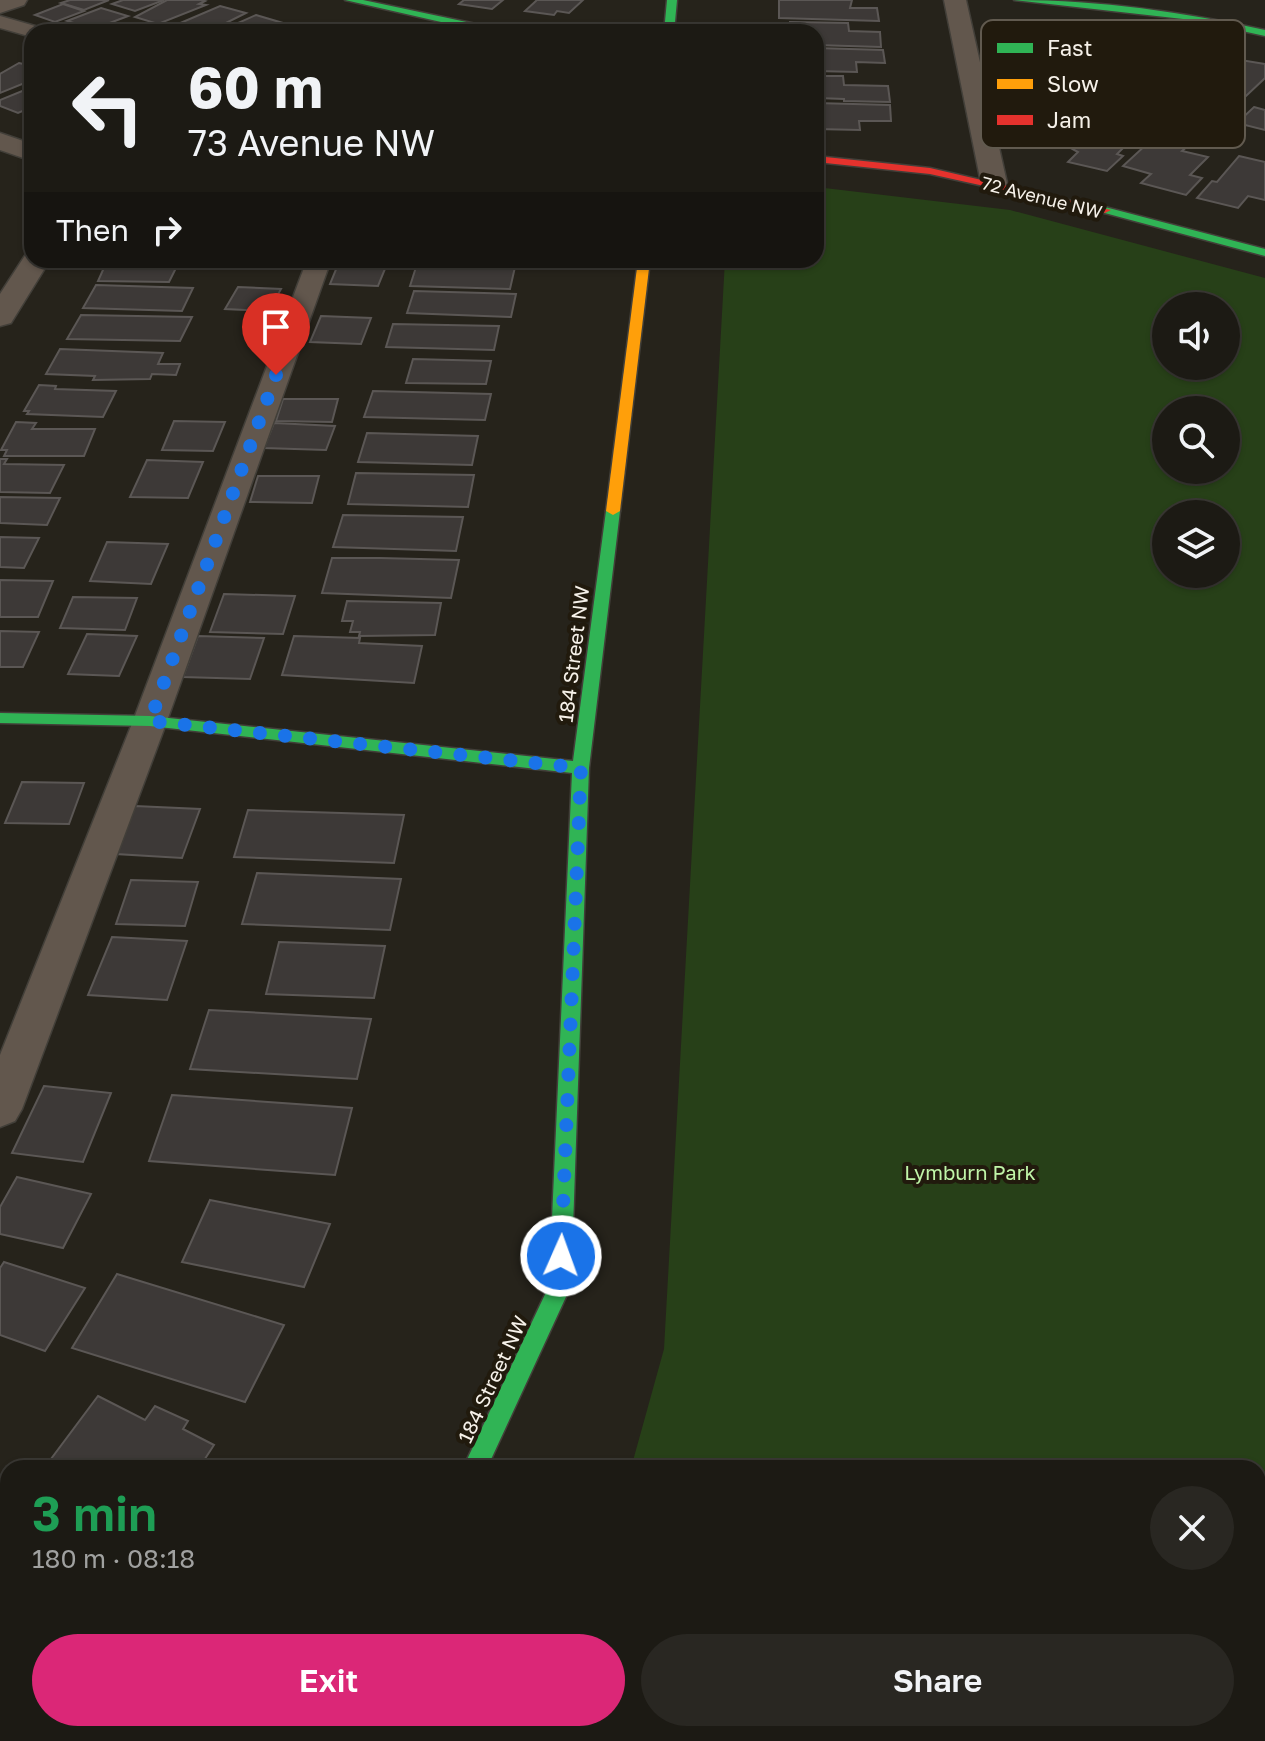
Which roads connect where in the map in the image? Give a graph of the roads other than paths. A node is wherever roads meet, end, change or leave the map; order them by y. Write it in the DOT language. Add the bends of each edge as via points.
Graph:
graph roads {
  1 [pos="16,0"];
  2 [pos="350,0"];
  3 [pos="672,0"];
  4 [pos="955,0"];
  5 [pos="1019,0"];
  6 [pos="0,6"];
  7 [pos="1206,20"];
  8 [pos="0,22"];
  9 [pos="462,24"];
  10 [pos="670,24"];
  11 [pos="24,29"];
  12 [pos="1245,29"];
  13 [pos="1265,33"];
  14 [pos="981,122"];
  15 [pos="0,141"];
  16 [pos="987,148"];
  17 [pos="24,150"];
  18 [pos="824,160"];
  19 [pos="994,183"];
  20 [pos="1265,253"];
  21 [pos="31,268"];
  22 [pos="316,268"];
  23 [pos="643,268"];
  24 [pos="0,317"];
  25 [pos="0,718"];
  26 [pos="150,721"];
  27 [pos="581,768"];
  28 [pos="0,1109"];
  29 [pos="479,1460"];
  1 -- 6 [label="street"];
  2 -- 9 [label="street"];
  3 -- 10 [label="street"];
  4 -- 14 [label="street"];
  5 -- 7 [label="street"];
  8 -- 11 [label="lane"];
  12 -- 13 [label="street"];
  15 -- 17 [label="street"];
  16 -- 19 [label="street"];
  18 -- 19 [label="street, 72 Avenue NW"];
  19 -- 20 [label="street, 72 Avenue NW"];
  21 -- 24 [label="street"];
  22 -- 26 [label="lane"];
  23 -- 27 [label="street, 184 Street NW"];
  25 -- 26 [label="street"];
  26 -- 27 [label="street"];
  26 -- 28 [label="lane"];
  27 -- 29 [label="street, 184 Street NW" via="560,1286"];
}
